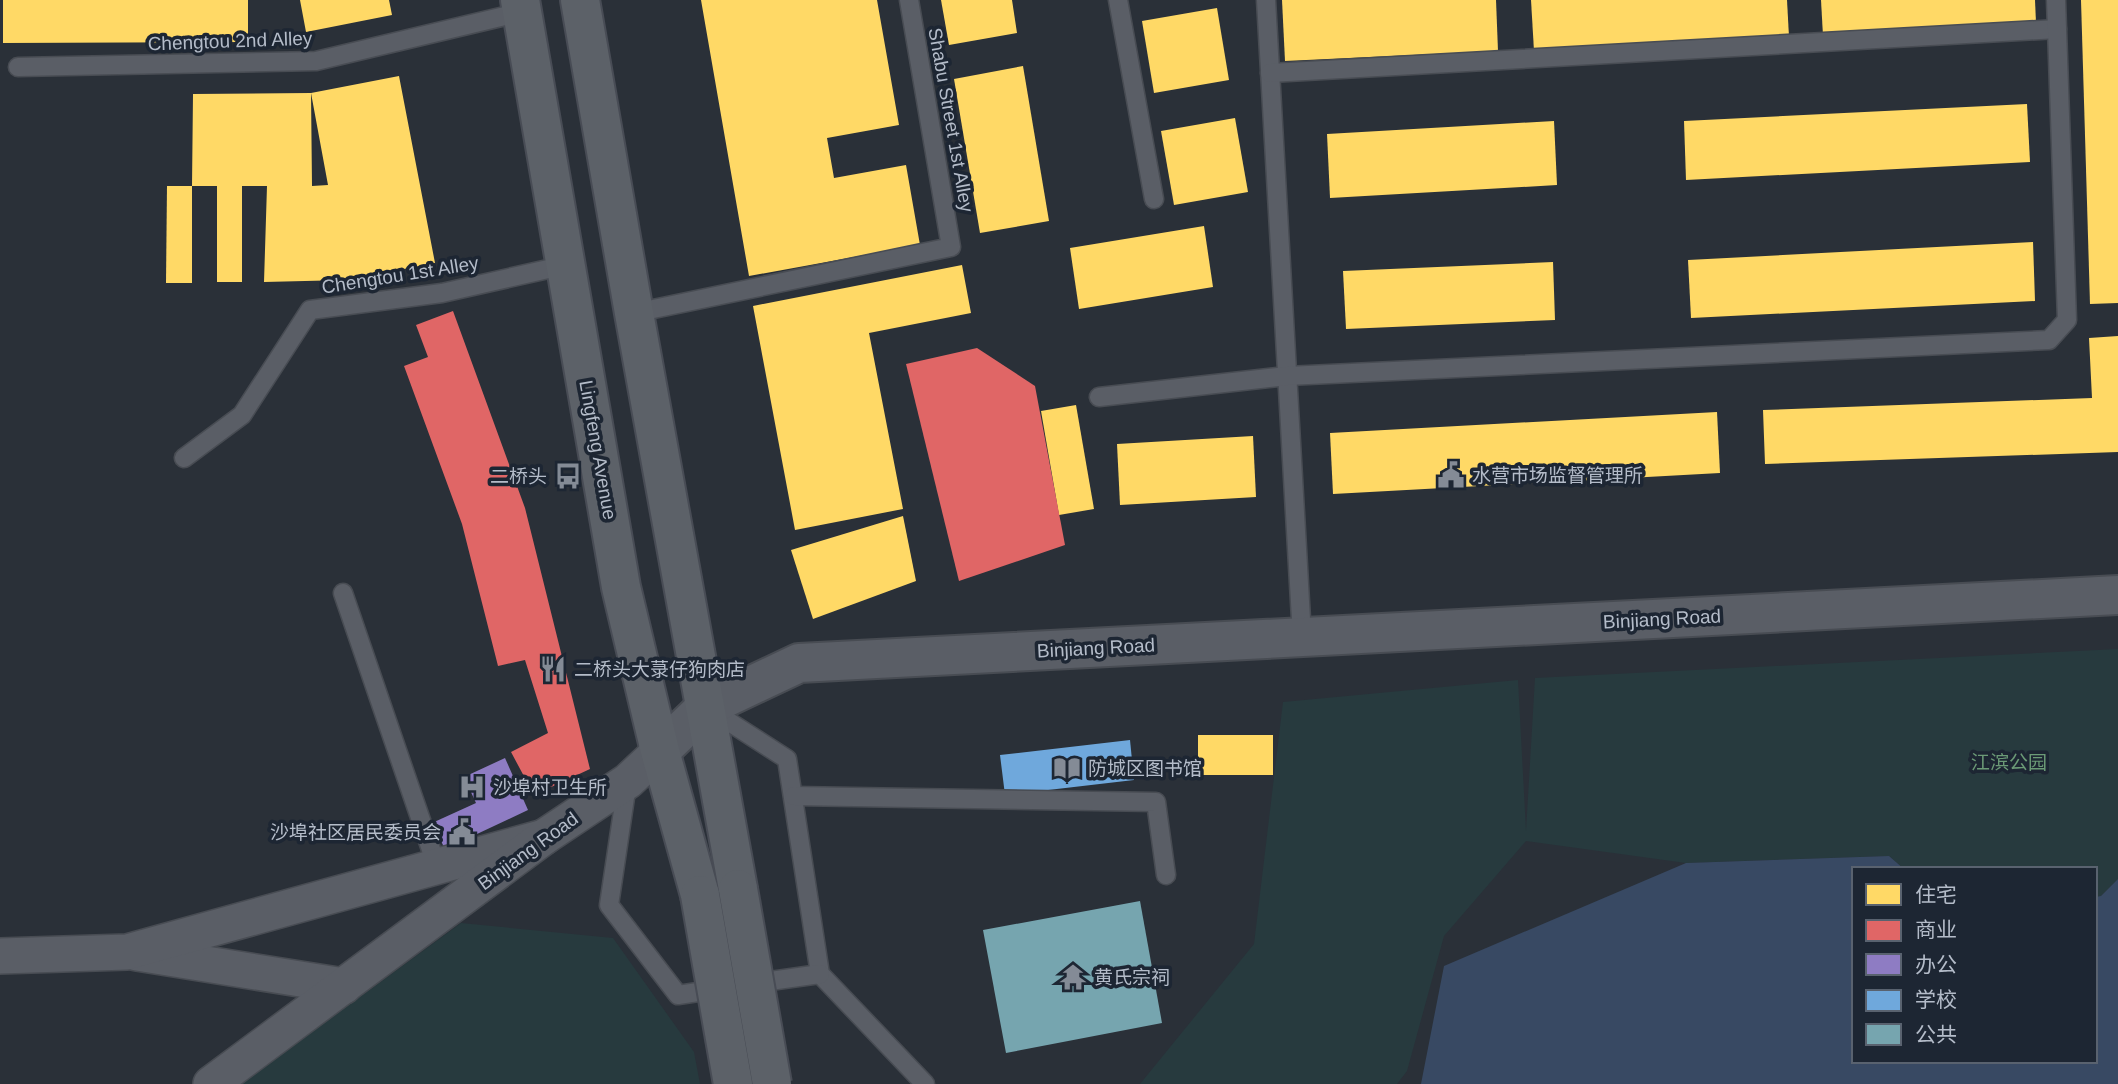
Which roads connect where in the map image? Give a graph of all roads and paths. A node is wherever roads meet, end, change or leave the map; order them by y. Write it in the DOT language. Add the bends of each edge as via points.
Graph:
graph roads {
  1 [pos="580,0"];
  2 [pos="909,0"];
  3 [pos="1118,0"];
  4 [pos="1266,0"];
  5 [pos="2056,0"];
  6 [pos="521,6"];
  7 [pos="2057,29"];
  8 [pos="18,67"];
  9 [pos="1270,73"];
  10 [pos="1154,199"];
  11 [pos="566,265"];
  12 [pos="634,313"];
  13 [pos="1287,376"];
  14 [pos="1099,397"];
  15 [pos="184,457"];
  16 [pos="342,593"];
  17 [pos="2118,595"];
  18 [pos="1302,637"];
  19 [pos="706,707"];
  20 [pos="660,751"];
  21 [pos="628,780"];
  22 [pos="794,796"];
  23 [pos="544,837"];
  24 [pos="437,867"];
  25 [pos="1166,875"];
  26 [pos="127,952"];
  27 [pos="0,956"];
  28 [pos="820,974"];
  29 [pos="344,986"];
  30 [pos="211,1084"];
  31 [pos="733,1084"];
  32 [pos="772,1084"];
  33 [pos="925,1084"];
  1 -- 12 [label="main road"];
  2 -- 12 [label="lane, Shabu Street 1st Alley" via="951,247"];
  3 -- 10 [label="lane"];
  4 -- 9 [label="lane"];
  5 -- 7 [label="lane"];
  6 -- 8 [label="lane, Chengtou 2nd Alley" via="316,61"];
  6 -- 11 [label="main road, Lingfeng Avenue"];
  7 -- 9 [label="lane"];
  7 -- 13 [label="lane" via="2067,320 2049,340"];
  9 -- 13 [label="lane"];
  11 -- 15 [label="lane, Chengtou 1st Alley" via="442,293 310,310 242,415"];
  11 -- 20 [label="main road, Lingfeng Avenue" via="621,587"];
  12 -- 19 [label="main road"];
  13 -- 14 [label="lane"];
  13 -- 18 [label="lane"];
  16 -- 24 [label="lane"];
  17 -- 18 [label="street, Binjiang Road"];
  18 -- 19 [label="street, Binjiang Road" via="799,663"];
  19 -- 20 [label="street, Binjiang Road"];
  19 -- 22 [label="lane" via="787,759"];
  19 -- 32 [label="main road, bridge"];
  20 -- 21 [label="street, Binjiang Road"];
  20 -- 31 [label="main road, Lingfeng Avenue, bridge" via="700,895"];
  21 -- 23 [label="street, Binjiang Road"];
  21 -- 28 [label="lane" via="609,905 678,995"];
  22 -- 25 [label="lane" via="1156,802"];
  22 -- 28 [label="lane"];
  23 -- 24 [label="street"];
  23 -- 29 [label="street, Binjiang Road"];
  24 -- 26 [label="street"];
  26 -- 27 [label="street"];
  26 -- 29 [label="street"];
  28 -- 33 [label="lane"];
  29 -- 30 [label="street, Binjiang Road"];
}
